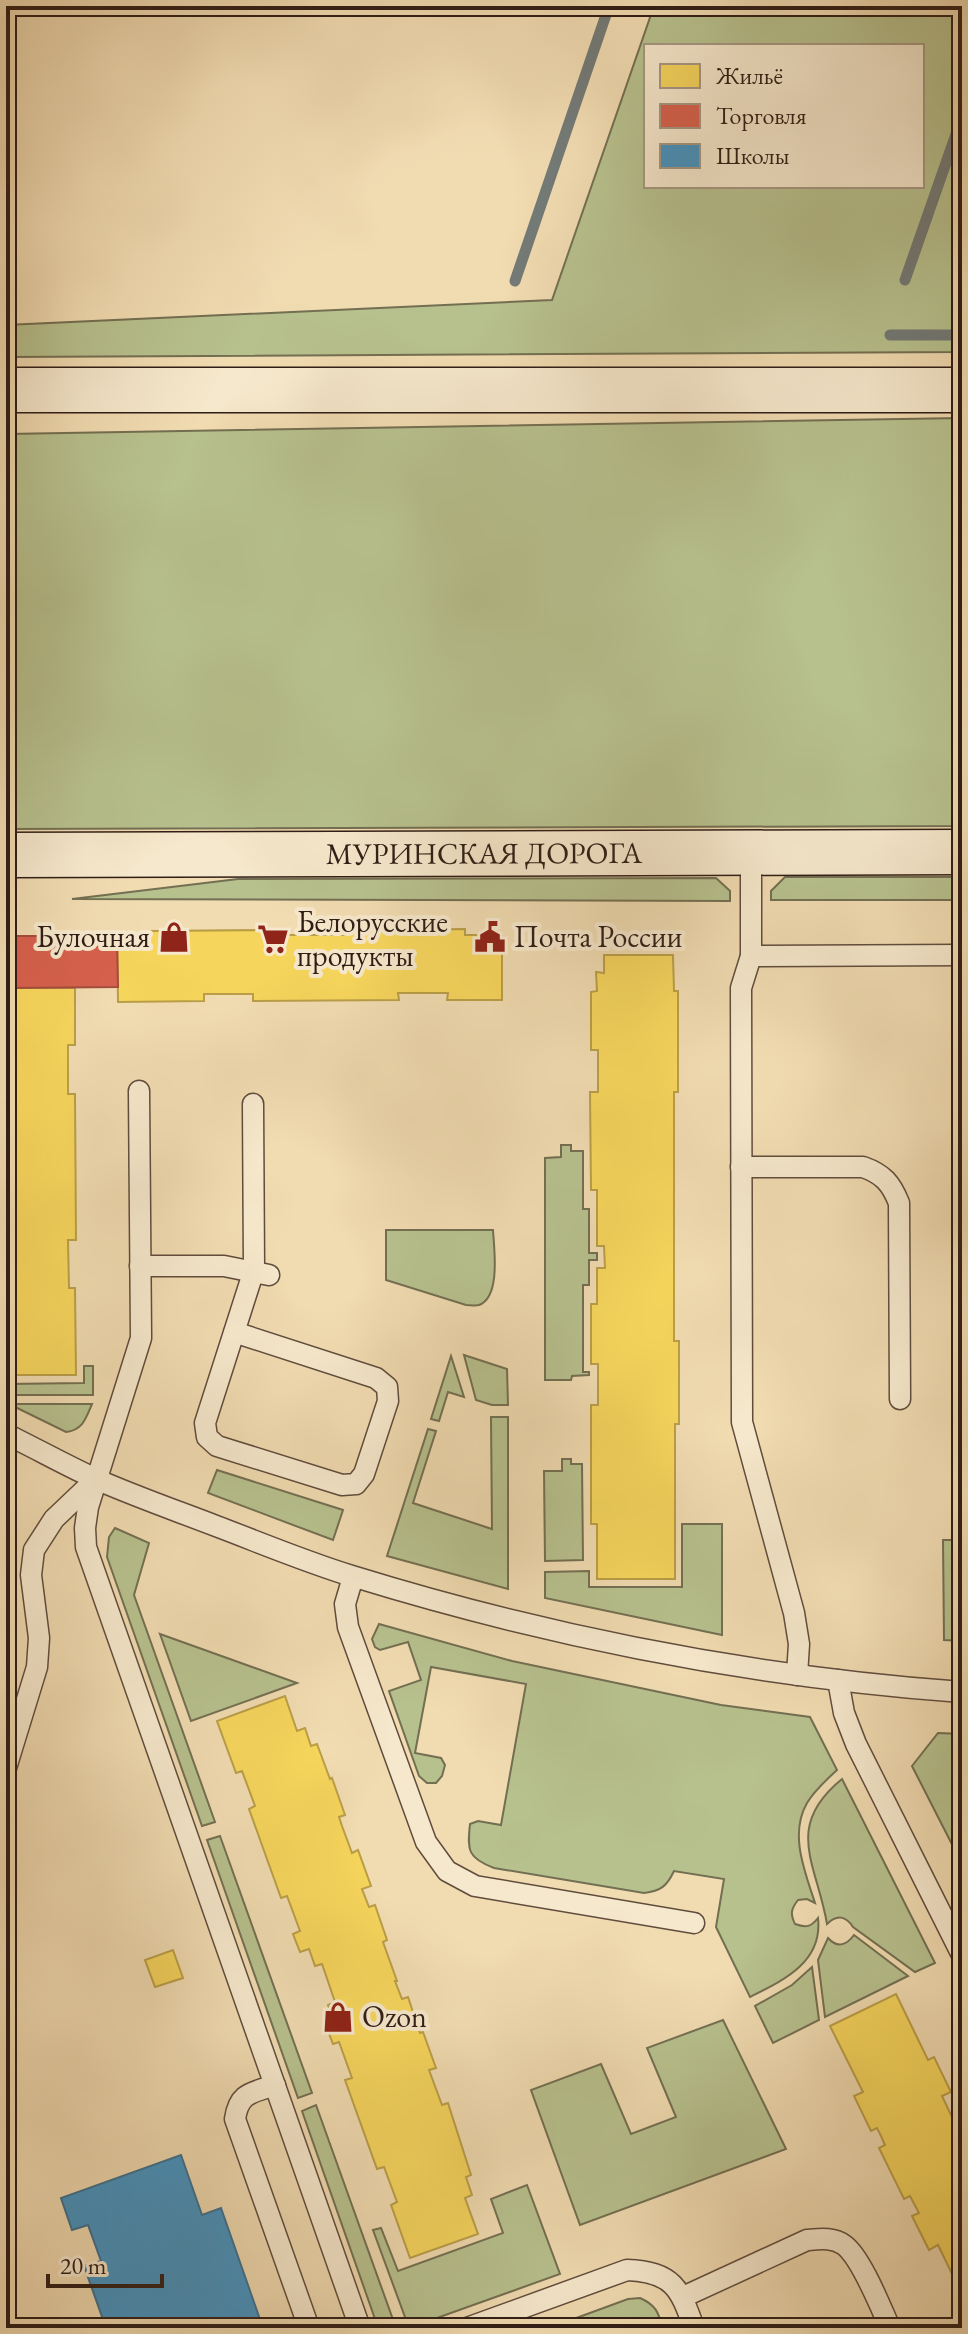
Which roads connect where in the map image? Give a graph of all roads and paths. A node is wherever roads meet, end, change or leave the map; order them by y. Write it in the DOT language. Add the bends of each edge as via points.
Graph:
graph roads {
  1 [pos="6,390"];
  2 [pos="962,390"];
  3 [pos="751,852"];
  4 [pos="962,852"];
  5 [pos="6,855"];
  6 [pos="962,955"];
  7 [pos="751,956"];
  8 [pos="139,1091"];
  9 [pos="253,1104"];
  10 [pos="741,1167"];
  11 [pos="140,1266"];
  12 [pos="261,1273"];
  13 [pos="234,1332"];
  14 [pos="900,1399"];
  15 [pos="6,1434"];
  16 [pos="96,1479"];
  17 [pos="353,1577"];
  18 [pos="797,1675"];
  19 [pos="838,1680"];
  20 [pos="962,1692"];
  21 [pos="6,1768"];
  22 [pos="694,1923"];
  23 [pos="962,1955"];
  24 [pos="275,2085"];
  25 [pos="683,2297"];
  26 [pos="309,2328"];
  27 [pos="360,2328"];
  28 [pos="467,2328"];
  29 [pos="694,2328"];
  30 [pos="890,2328"];
  1 -- 2 [label="street"];
  3 -- 4 [label="street, МУРИНСКАЯ ДОРОГА"];
  3 -- 5 [label="street, МУРИНСКАЯ ДОРОГА"];
  3 -- 7 [label="lane"];
  6 -- 7 [label="lane"];
  7 -- 10 [label="lane" via="741,988"];
  8 -- 11 [label="lane"];
  9 -- 12 [label="lane"];
  10 -- 14 [label="lane" via="863,1167 880,1173 893,1186 899,1203"];
  10 -- 18 [label="lane" via="742,1422 794,1613"];
  11 -- 12 [label="lane" via="224,1266"];
  11 -- 16 [label="lane" via="141,1338"];
  12 -- 13 [label="lane"];
  13 -- 13 [label="lane" via="376,1378 387,1387 388,1401 356,1484 342,1485 231,1451 207,1437 205,1423"];
  15 -- 16 [label="lane"];
  16 -- 17 [label="lane"];
  16 -- 21 [label="lane" via="54,1519 34,1550 37,1667"];
  16 -- 24 [label="lane" via="86,1547"];
  17 -- 18 [label="lane" via="611,1643"];
  17 -- 22 [label="lane" via="345,1604 348,1627 426,1842 447,1871 475,1886"];
  18 -- 19 [label="lane"];
  19 -- 20 [label="lane"];
  19 -- 23 [label="lane" via="856,1744"];
  24 -- 26 [label="lane" via="246,2095 237,2105 235,2119"];
  24 -- 27 [label="lane"];
  25 -- 28 [label="lane" via="673,2284 649,2271 627,2270"];
  25 -- 29 [label="lane"];
  25 -- 30 [label="lane" via="807,2240 826,2238 844,2245 856,2259"];
}
